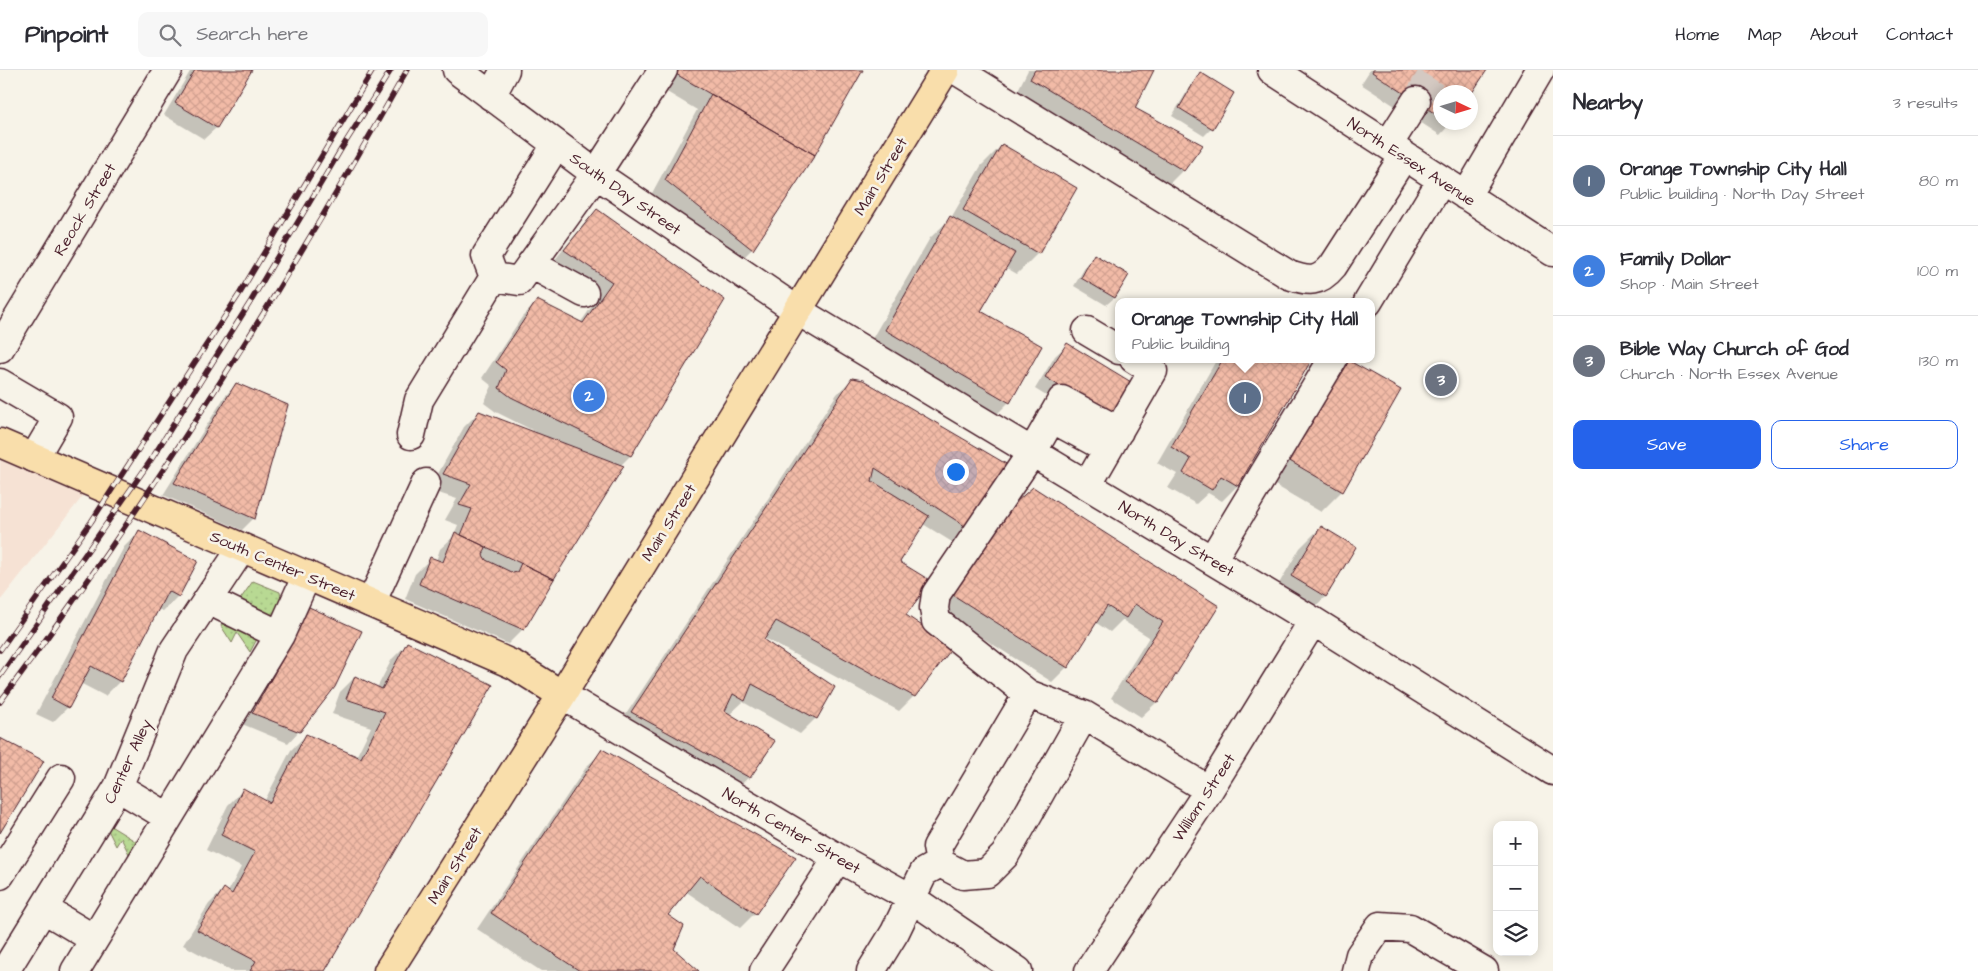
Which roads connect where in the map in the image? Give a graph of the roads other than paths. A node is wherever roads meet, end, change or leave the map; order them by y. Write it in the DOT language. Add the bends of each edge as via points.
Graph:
graph roads {
  1 [pos="168,70"];
  2 [pos="457,70"];
  3 [pos="505,70"];
  4 [pos="663,70"];
  5 [pos="946,70"];
  6 [pos="956,70"];
  7 [pos="1272,70"];
  8 [pos="1540,70"];
  9 [pos="491,96"];
  10 [pos="1416,101"];
  11 [pos="556,145"];
  12 [pos="1396,150"];
  13 [pos="596,174"];
  14 [pos="1441,181"];
  15 [pos="1466,196"];
  16 [pos="1553,252"];
  17 [pos="531,264"];
  18 [pos="494,277"];
  19 [pos="584,293"];
  20 [pos="1370,298"];
  21 [pos="798,311"];
  22 [pos="1087,330"];
  23 [pos="0,348"];
  24 [pos="1115,348"];
  25 [pos="1140,363"];
  26 [pos="1331,363"];
  27 [pos="0,382"];
  28 [pos="410,435"];
  29 [pos="1114,440"];
  30 [pos="0,444"];
  31 [pos="1033,451"];
  32 [pos="34,458"];
  33 [pos="426,483"];
  34 [pos="1088,484"];
  35 [pos="242,548"];
  36 [pos="1212,560"];
  37 [pos="307,575"];
  38 [pos="208,600"];
  39 [pos="371,603"];
  40 [pos="1313,621"];
  41 [pos="280,635"];
  42 [pos="562,694"];
  43 [pos="1028,694"];
  44 [pos="1084,715"];
  45 [pos="1553,771"];
  46 [pos="61,778"];
  47 [pos="118,787"];
  48 [pos="1209,790"];
  49 [pos="168,818"];
  50 [pos="838,858"];
  51 [pos="940,863"];
  52 [pos="0,875"];
  53 [pos="911,898"];
  54 [pos="44,909"];
  55 [pos="94,939"];
  56 [pos="5,971"];
  57 [pos="75,971"];
  58 [pos="388,971"];
  59 [pos="764,971"];
  60 [pos="871,971"];
  61 [pos="1018,971"];
  62 [pos="1089,971"];
  63 [pos="1356,971"];
  64 [pos="1484,971"];
  1 -- 23 [label="street, Reock Street"];
  2 -- 9 [label="street, South Day Street"];
  3 -- 9 [label="street"];
  4 -- 13 [label="street"];
  5 -- 21 [label="main road, Main Street"];
  6 -- 12 [label="street" via="1289,275 1304,281 1317,279 1333,266"];
  7 -- 12 [label="street, North Essex Avenue"];
  8 -- 15 [label="street"];
  9 -- 11 [label="street, South Day Street"];
  10 -- 12 [label="street"];
  11 -- 13 [label="street, South Day Street"];
  11 -- 18 [label="street" via="486,256"];
  12 -- 14 [label="street, North Essex Avenue"];
  13 -- 17 [label="street"];
  13 -- 21 [label="street, South Day Street"];
  14 -- 15 [label="street, North Essex Avenue"];
  14 -- 20 [label="street"];
  15 -- 16 [label="street, North Essex Avenue"];
  17 -- 18 [label="street" via="519,281"];
  17 -- 19 [label="street"];
  18 -- 28 [label="street" via="419,400"];
  21 -- 31 [label="street, North Day Street"];
  21 -- 42 [label="main road, Main Street"];
  22 -- 24 [label="street"];
  25 -- 29 [label="street" via="1153,371"];
  26 -- 36 [label="street"];
  27 -- 32 [label="street" via="58,417"];
  29 -- 31 [label="street" via="1062,400"];
  29 -- 34 [label="street"];
  30 -- 32 [label="main road, South Center Street"];
  31 -- 34 [label="street, North Day Street"];
  31 -- 43 [label="street" via="936,594 934,608 936,621"];
  32 -- 35 [label="main road, South Center Street"];
  33 -- 39 [label="street"];
  34 -- 36 [label="street, North Day Street"];
  35 -- 37 [label="main road, South Center Street"];
  35 -- 38 [label="street, Center Alley"];
  36 -- 40 [label="street, North Day Street"];
  37 -- 39 [label="main road, South Center Street"];
  37 -- 41 [label="street"];
  38 -- 41 [label="street"];
  38 -- 47 [label="street, Center Alley" via="174,650"];
  39 -- 42 [label="main road, South Center Street" via="514,665"];
  40 -- 45 [label="street, North Day Street"];
  40 -- 48 [label="street, William Street"];
  41 -- 49 [label="street"];
  42 -- 50 [label="street, North Center Street"];
  42 -- 58 [label="main road, Main Street"];
  43 -- 44 [label="street"];
  43 -- 51 [label="street" via="937,847"];
  44 -- 48 [label="street"];
  44 -- 51 [label="street" via="1005,855 987,874 963,875"];
  46 -- 52 [label="street"];
  47 -- 49 [label="street"];
  47 -- 54 [label="street, Center Alley"];
  48 -- 62 [label="street, William Street"];
  49 -- 55 [label="street"];
  50 -- 53 [label="street, North Center Street"];
  50 -- 59 [label="street"];
  51 -- 53 [label="street" via="924,872"];
  53 -- 60 [label="street"];
  53 -- 61 [label="street, North Center Street"];
  54 -- 55 [label="street"];
  54 -- 56 [label="street, Center Alley"];
  55 -- 57 [label="street"];
  63 -- 64 [label="street" via="1360,955 1380,926 1410,928"];
}
